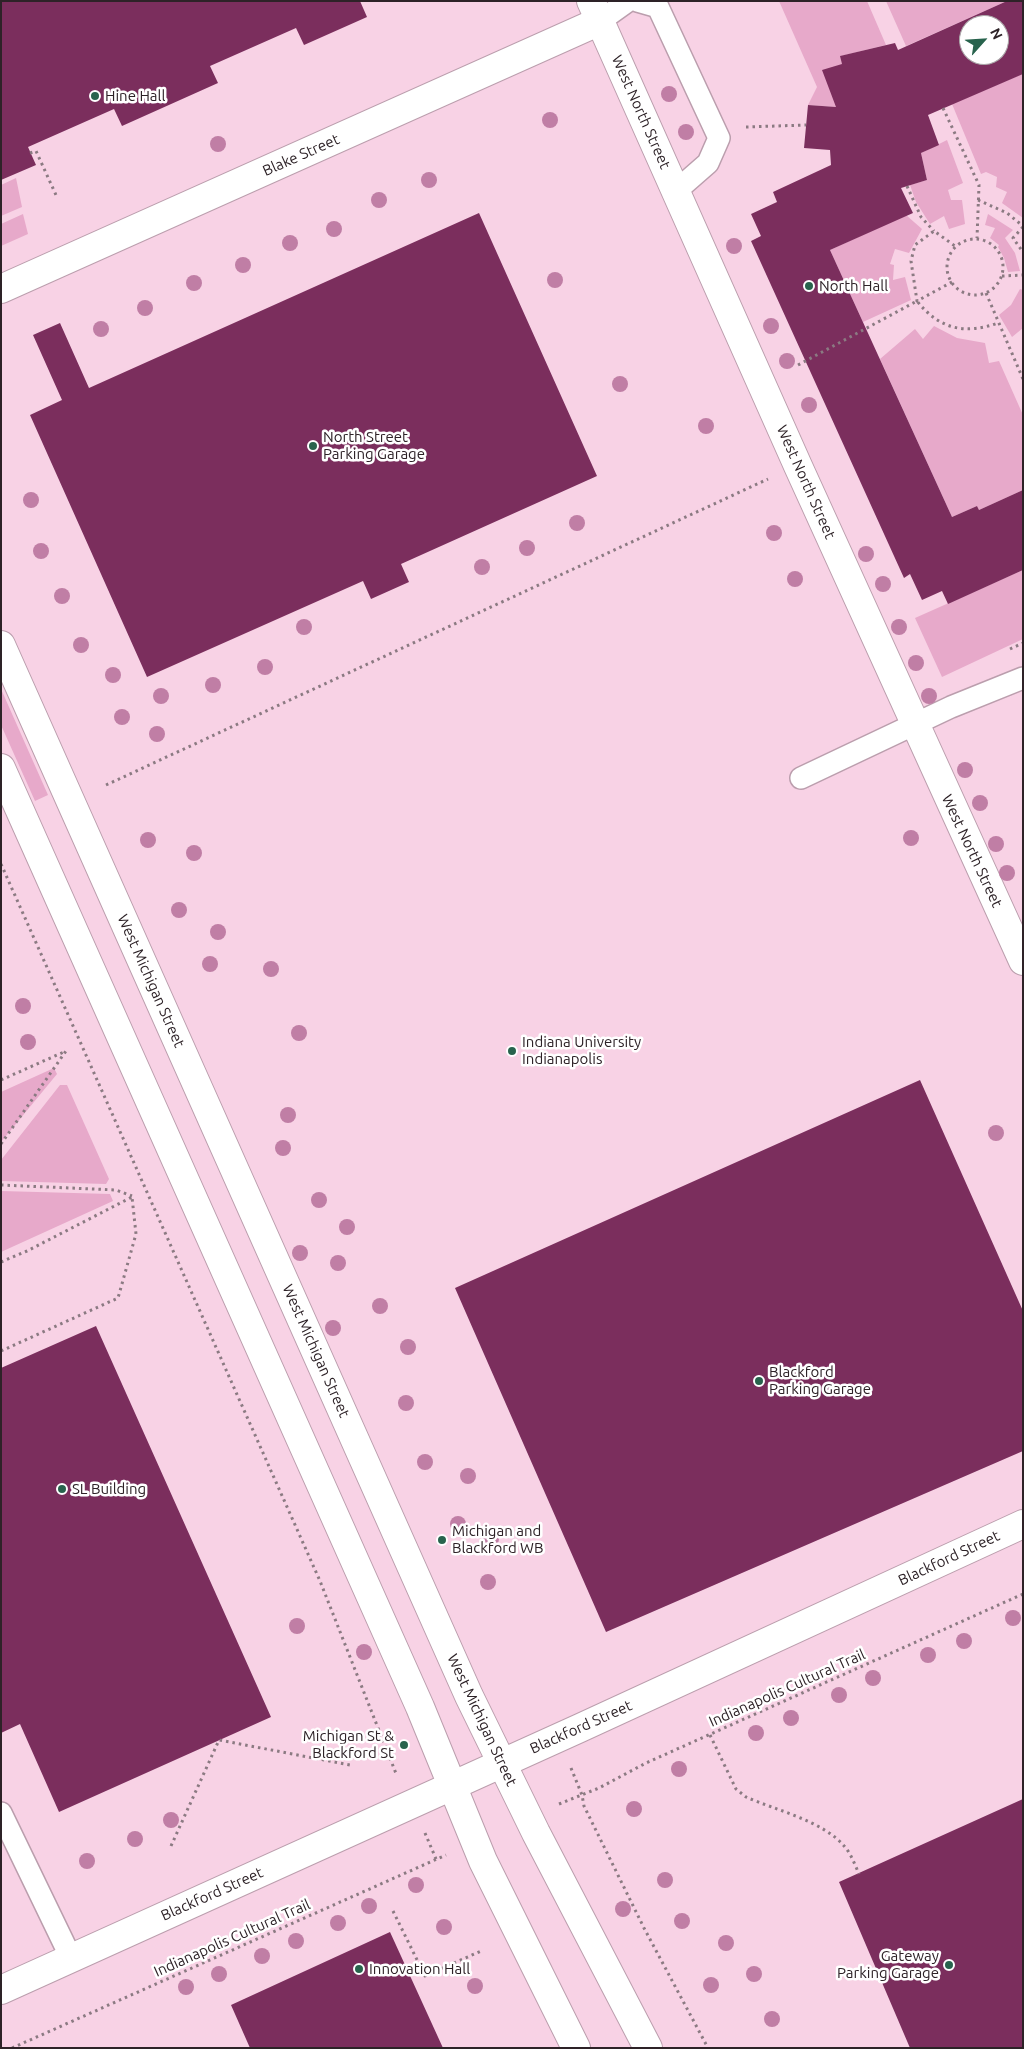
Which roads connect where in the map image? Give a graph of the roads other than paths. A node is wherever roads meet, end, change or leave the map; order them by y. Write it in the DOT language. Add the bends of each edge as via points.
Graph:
graph roads {
  1 [pos="628,1"];
  2 [pos="637,1"];
  3 [pos="596,11"];
  4 [pos="676,191"];
  5 [pos="1,289"];
  6 [pos="1,646"];
  7 [pos="1023,678"];
  8 [pos="915,724"];
  9 [pos="1,768"];
  10 [pos="801,778"];
  11 [pos="1023,961"];
  12 [pos="1023,1524"];
  13 [pos="502,1763"];
  14 [pos="452,1786"];
  15 [pos="1,1813"];
  16 [pos="71,1958"];
  17 [pos="1,1990"];
  18 [pos="576,2048"];
  19 [pos="648,2048"];
  1 -- 3 [label="lane"];
  2 -- 4 [label="lane" via="658,7 719,138 708,163"];
  3 -- 4 [label="main road, West North Street"];
  3 -- 5 [label="main road, Blake Street"];
  4 -- 8 [label="main road, West North Street"];
  6 -- 13 [label="main road, West Michigan Street" via="461,1678"];
  7 -- 8 [label="lane"];
  8 -- 10 [label="lane"];
  8 -- 11 [label="main road, West North Street"];
  9 -- 14 [label="main road"];
  12 -- 13 [label="main road, Blackford Street"];
  13 -- 14 [label="main road, Blackford Street"];
  13 -- 19 [label="main road, West Michigan Street"];
  14 -- 16 [label="main road, Blackford Street"];
  14 -- 18 [label="main road" via="483,1861"];
  15 -- 16 [label="lane"];
  16 -- 17 [label="main road, Blackford Street"];
}
